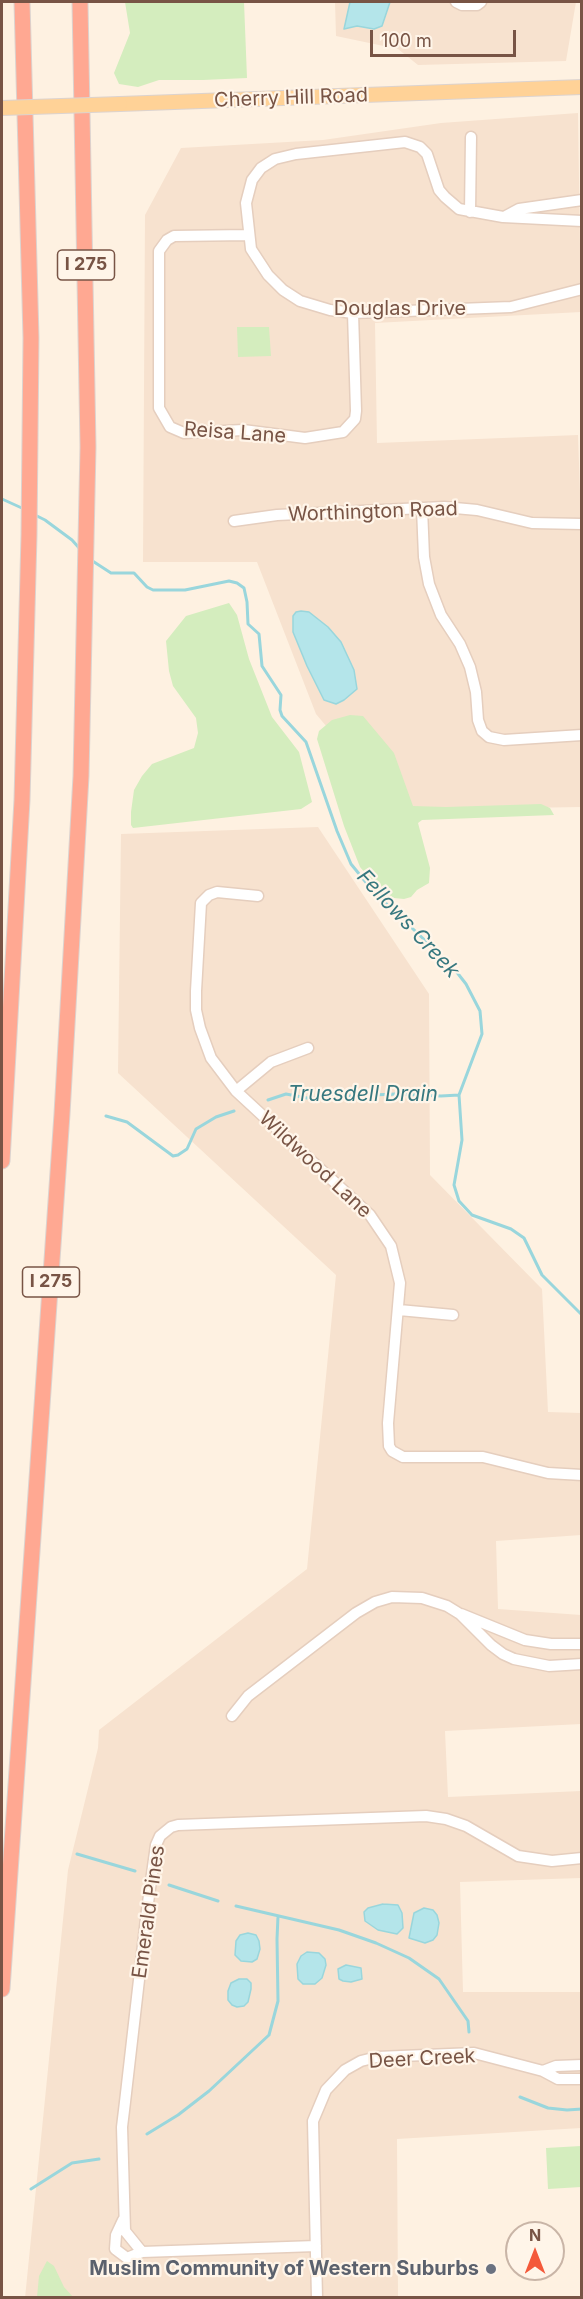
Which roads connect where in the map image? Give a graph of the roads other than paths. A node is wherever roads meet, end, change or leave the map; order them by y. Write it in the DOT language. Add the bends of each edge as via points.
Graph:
graph roads {
  1 [pos="22,2"];
  2 [pos="80,2"];
  3 [pos="456,2"];
  4 [pos="482,2"];
  5 [pos="582,87"];
  6 [pos="2,108"];
  7 [pos="471,137"];
  8 [pos="582,200"];
  9 [pos="470,212"];
  10 [pos="503,217"];
  11 [pos="582,221"];
  12 [pos="248,235"];
  13 [pos="582,289"];
  14 [pos="353,313"];
  15 [pos="422,508"];
  16 [pos="234,521"];
  17 [pos="582,524"];
  18 [pos="582,735"];
  19 [pos="258,896"];
  20 [pos="309,1048"];
  21 [pos="236,1091"];
  22 [pos="2,1161"];
  23 [pos="399,1310"];
  24 [pos="453,1315"];
  25 [pos="582,1475"];
  26 [pos="460,1614"];
  27 [pos="530,1641"];
  28 [pos="582,1644"];
  29 [pos="525,1662"];
  30 [pos="582,1664"];
  31 [pos="232,1716"];
  32 [pos="582,1858"];
  33 [pos="2,1989"];
  34 [pos="582,2065"];
  35 [pos="543,2071"];
  36 [pos="582,2079"];
  37 [pos="125,2217"];
  38 [pos="316,2246"];
  39 [pos="142,2252"];
  40 [pos="317,2298"];
  1 -- 22 [label="highway, I 275" via="31,338 29,535 22,811"];
  2 -- 33 [label="highway, I 275" via="87,529 81,776 63,1102"];
  3 -- 4 [label="street"];
  5 -- 6 [label="main road, Cherry Hill Road, bridge"];
  7 -- 9 [label="street"];
  8 -- 10 [label="street, Douglas Drive" via="519,209"];
  9 -- 10 [label="street, Douglas Drive"];
  9 -- 12 [label="street, Douglas Drive" via="445,198 424,151 400,142 296,154 268,162 249,186"];
  10 -- 11 [label="street, Douglas Drive"];
  12 -- 14 [label="street, Douglas Drive" via="254,256 283,290 309,305"];
  12 -- 14 [label="street, Reisa Lane" via="174,236 159,250 159,408 170,427 184,433 243,430 305,438 343,432 355,419 356,411"];
  13 -- 14 [label="street, Douglas Drive" via="511,307"];
  15 -- 16 [label="street, Worthington Road" via="277,515"];
  15 -- 17 [label="street, Worthington Road" via="460,507 532,523"];
  15 -- 18 [label="street" via="429,584 470,667 482,731 504,740"];
  19 -- 21 [label="street, Wildwood Lane" via="217,892 204,898 199,908 196,1011 211,1058"];
  20 -- 21 [label="street" via="271,1062"];
  21 -- 23 [label="street, Wildwood Lane" via="381,1229 399,1273"];
  23 -- 24 [label="street"];
  23 -- 25 [label="street, Wildwood Lane" via="387,1439 392,1451 411,1458 483,1457 548,1473"];
  26 -- 27 [label="street"];
  26 -- 29 [label="street" via="503,1654"];
  26 -- 31 [label="street" via="422,1598 403,1596 375,1602 248,1696"];
  27 -- 28 [label="street"];
  27 -- 29 [label="street"];
  29 -- 30 [label="street" via="549,1666"];
  32 -- 37 [label="street, Emerald Pines" via="529,1859 508,1852 456,1822 426,1816 171,1827 156,1845 122,2127"];
  34 -- 35 [label="street, Deer Creek"];
  35 -- 36 [label="street, Deer Creek" via="558,2079"];
  35 -- 38 [label="street, Deer Creek" via="465,2052 377,2057 345,2070 326,2090 313,2121"];
  37 -- 39 [label="street, Emerald Pines" via="125,2231"];
  37 -- 39 [label="street" via="116,2235 115,2249 127,2258"];
  38 -- 39 [label="street"];
  38 -- 40 [label="street, Deer Creek"];
}
